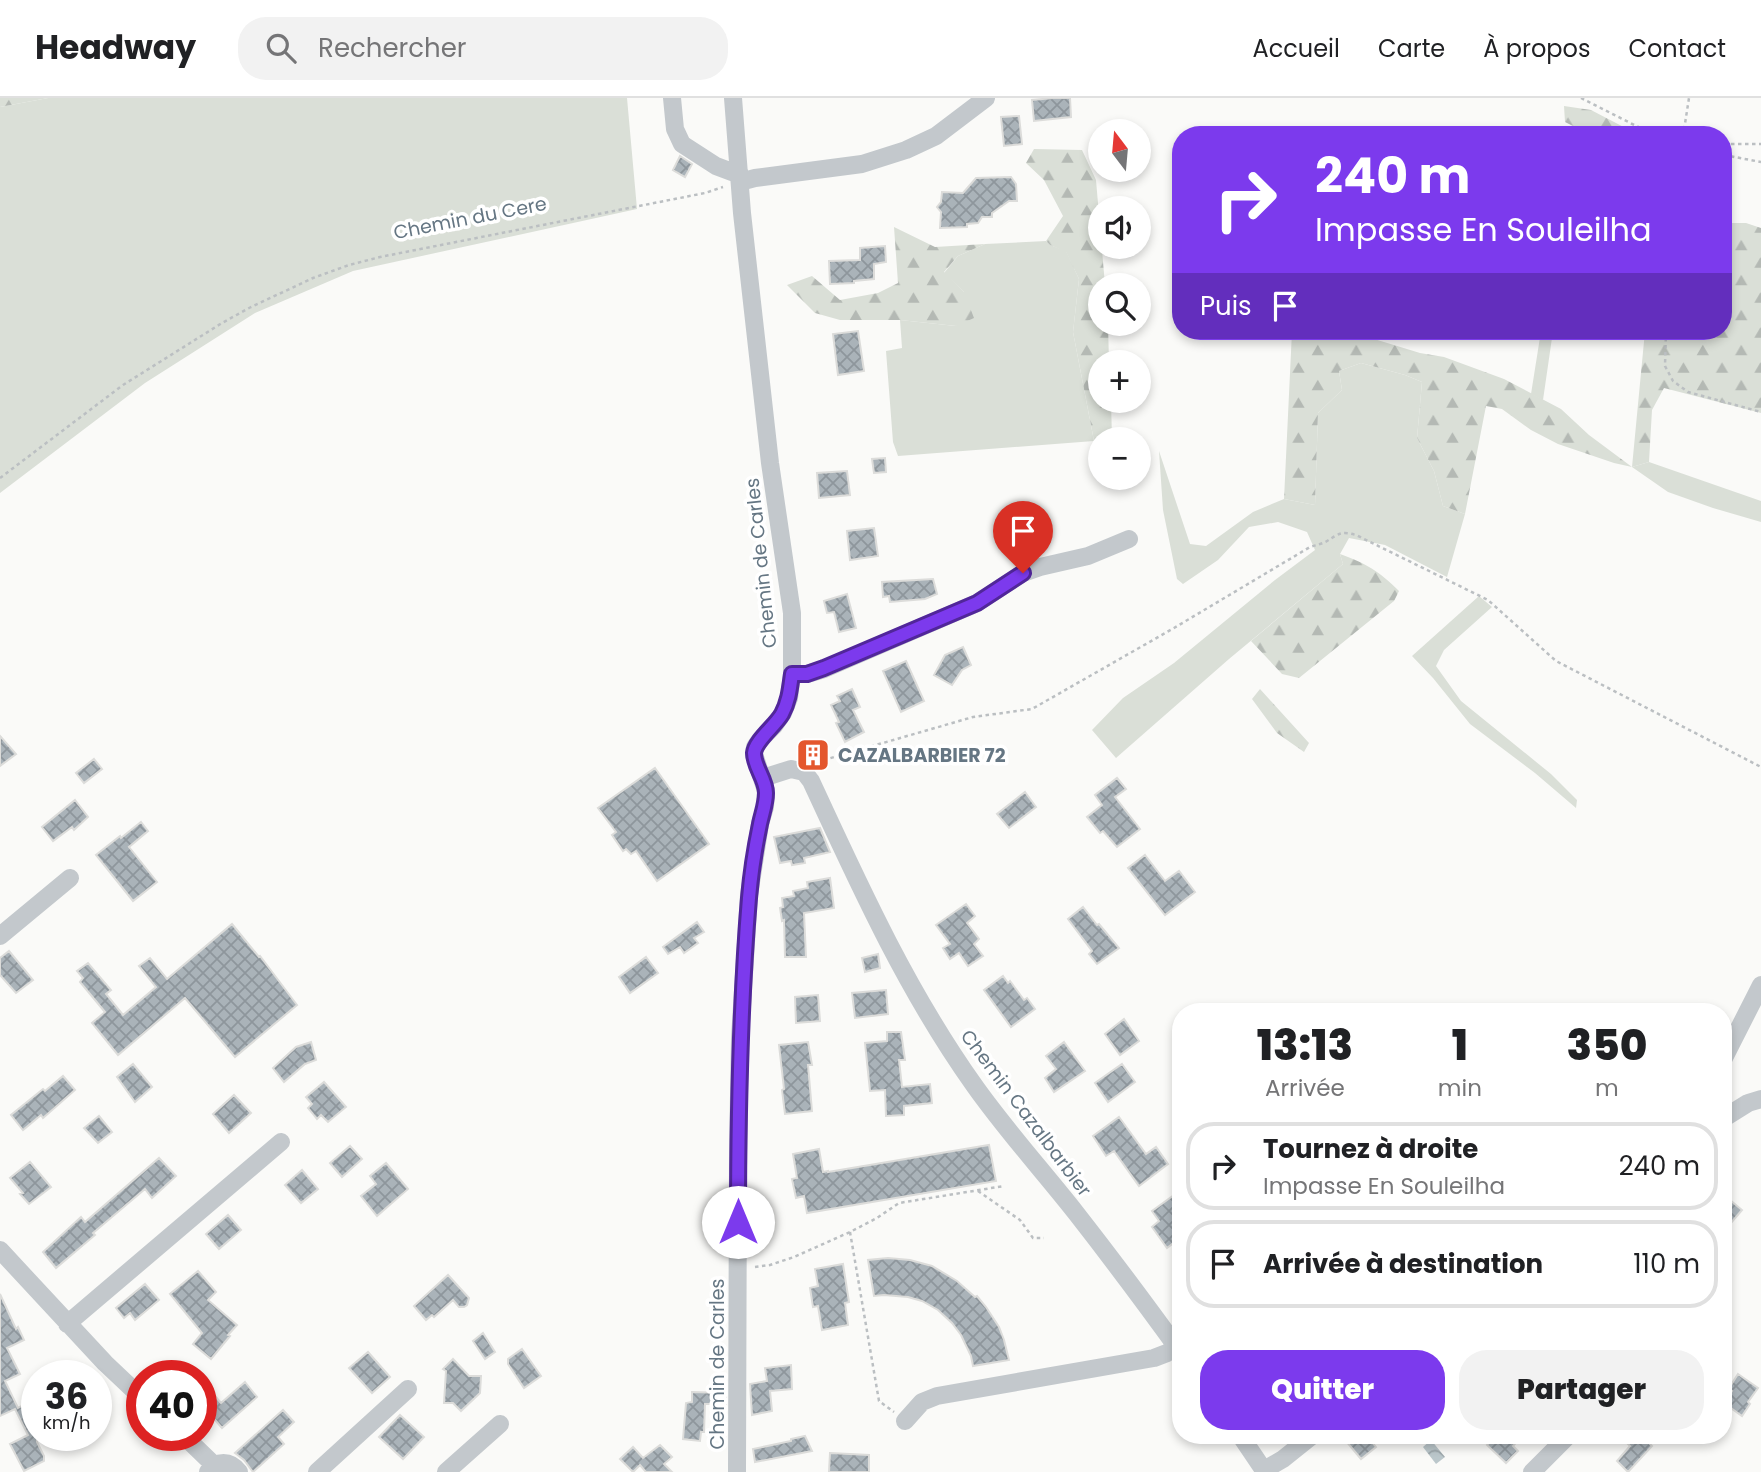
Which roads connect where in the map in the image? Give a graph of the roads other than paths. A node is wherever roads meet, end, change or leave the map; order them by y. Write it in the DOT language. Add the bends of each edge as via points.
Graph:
graph roads {
  1 [pos="672,98"];
  2 [pos="733,98"];
  3 [pos="986,98"];
  4 [pos="739,176"];
  5 [pos="1129,539"];
  6 [pos="792,674"];
  7 [pos="763,778"];
  8 [pos="70,878"];
  9 [pos="0,936"];
  10 [pos="1761,985"];
  11 [pos="1732,1042"];
  12 [pos="1761,1099"];
  13 [pos="1732,1113"];
  14 [pos="281,1142"];
  15 [pos="0,1250"];
  16 [pos="67,1324"];
  17 [pos="1172,1340"];
  18 [pos="1172,1351"];
  19 [pos="126,1383"];
  20 [pos="408,1389"];
  21 [pos="905,1421"];
  22 [pos="500,1424"];
  23 [pos="1246,1444"];
  24 [pos="1302,1444"];
  25 [pos="1560,1444"];
  26 [pos="196,1451"];
  27 [pos="211,1469"];
  28 [pos="1264,1471"];
  29 [pos="239,1472"];
  30 [pos="317,1472"];
  31 [pos="446,1472"];
  32 [pos="737,1472"];
  33 [pos="1532,1472"];
  1 -- 4 [label="street" via="675,129 682,144"];
  2 -- 4 [label="street, Chemin de Carles"];
  3 -- 4 [label="street" via="936,136 862,164 755,178"];
  4 -- 6 [label="street, Chemin de Carles" via="770,463 792,612"];
  5 -- 6 [label="street" via="1088,556 1023,573 946,617 824,668"];
  6 -- 7 [label="street, Chemin de Carles" via="783,713 755,747"];
  7 -- 17 [label="street, Chemin Cazalbarbier" via="791,769 804,772 811,781 865,897 937,1029 993,1111"];
  7 -- 32 [label="street, Chemin de Carles" via="766,799 749,895 740,1038"];
  8 -- 9 [label="street"];
  10 -- 11 [label="street"];
  12 -- 13 [label="street"];
  14 -- 16 [label="street"];
  15 -- 16 [label="street"];
  16 -- 19 [label="street"];
  18 -- 21 [label="street" via="937,1396 922,1402"];
  20 -- 30 [label="street"];
  22 -- 31 [label="street"];
  23 -- 28 [label="street"];
  24 -- 28 [label="street"];
  25 -- 33 [label="street"];
  26 -- 27 [label="street"];
  27 -- 29 [label="street" via="226,1462"];
}
